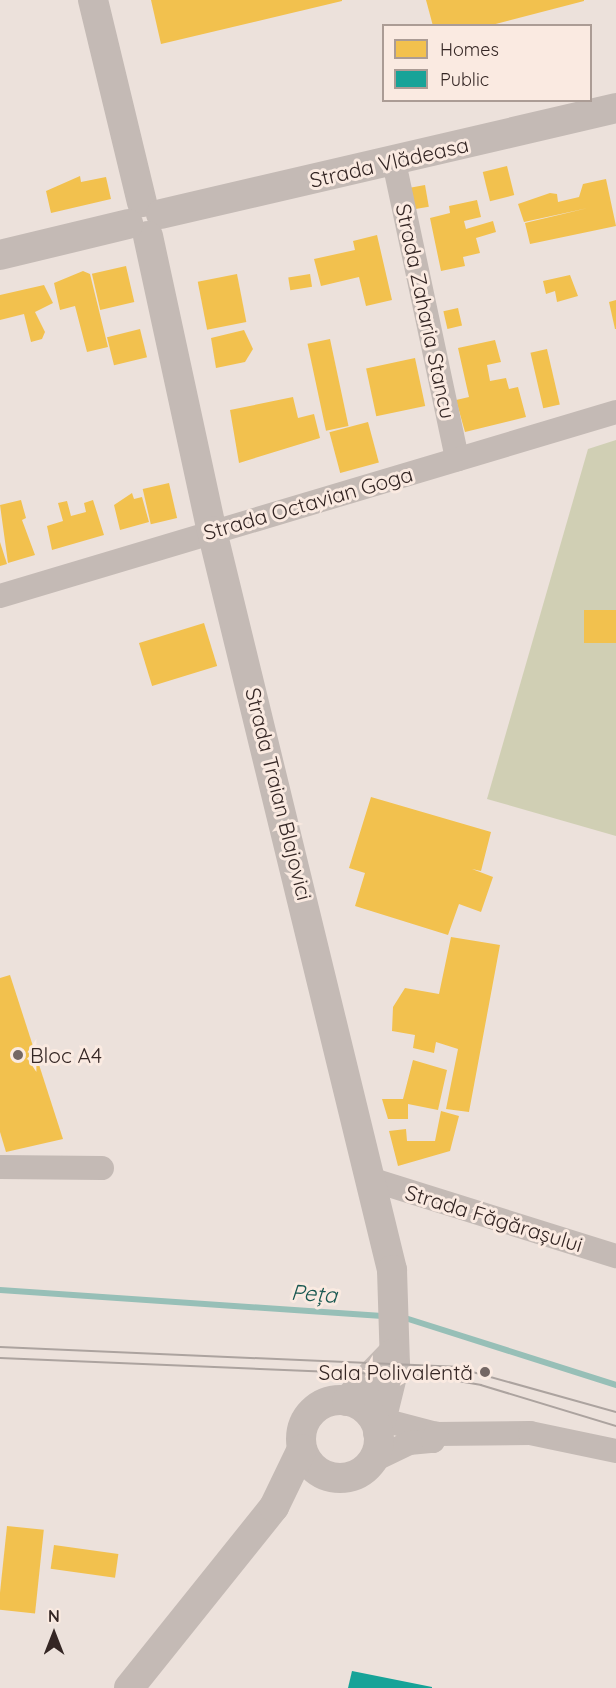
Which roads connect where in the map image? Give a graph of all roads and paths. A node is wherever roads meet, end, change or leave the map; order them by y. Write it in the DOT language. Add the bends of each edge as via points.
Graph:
graph roads {
  1 [pos="93,0"];
  2 [pos="616,108"];
  3 [pos="394,162"];
  4 [pos="145,219"];
  5 [pos="0,255"];
  6 [pos="616,412"];
  7 [pos="457,459"];
  8 [pos="212,531"];
  9 [pos="0,596"];
  10 [pos="0,1167"];
  11 [pos="102,1168"];
  12 [pos="373,1180"];
  13 [pos="616,1256"];
  14 [pos="392,1351"];
  15 [pos="347,1401"];
  16 [pos="376,1432"];
  17 [pos="436,1434"];
  18 [pos="302,1449"];
  19 [pos="616,1451"];
  20 [pos="339,1478"];
  21 [pos="274,1507"];
  22 [pos="129,1688"];
  1 -- 4 [label="street, Strada Traian Blajovici"];
  2 -- 3 [label="street, Strada Vlădeasa"];
  3 -- 4 [label="street, Strada Vlădeasa"];
  3 -- 7 [label="street, Strada Zaharia Stancu"];
  4 -- 5 [label="street, Strada Vlădeasa"];
  4 -- 8 [label="street, Strada Traian Blajovici"];
  6 -- 7 [label="street, Strada Octavian Goga"];
  7 -- 8 [label="street, Strada Octavian Goga"];
  8 -- 9 [label="street, Strada Octavian Goga"];
  8 -- 12 [label="street, Strada Traian Blajovici"];
  10 -- 11 [label="street"];
  12 -- 13 [label="street, Strada Făgărașului"];
  12 -- 14 [label="street, Strada Traian Blajovici" via="392,1270"];
  14 -- 15 [label="street"];
  14 -- 16 [label="street, Strada Traian Blajovici" via="395,1364"];
  15 -- 16 [label="street"];
  15 -- 18 [label="street" via="314,1409 303,1425"];
  16 -- 17 [label="street"];
  16 -- 17 [label="street" via="409,1443 433,1441"];
  16 -- 20 [label="street" via="358,1473"];
  17 -- 19 [label="street" via="530,1433"];
  18 -- 20 [label="street" via="315,1469"];
  18 -- 21 [label="street"];
  20 -- 21 [label="street" via="282,1509"];
  21 -- 22 [label="street"];
}
